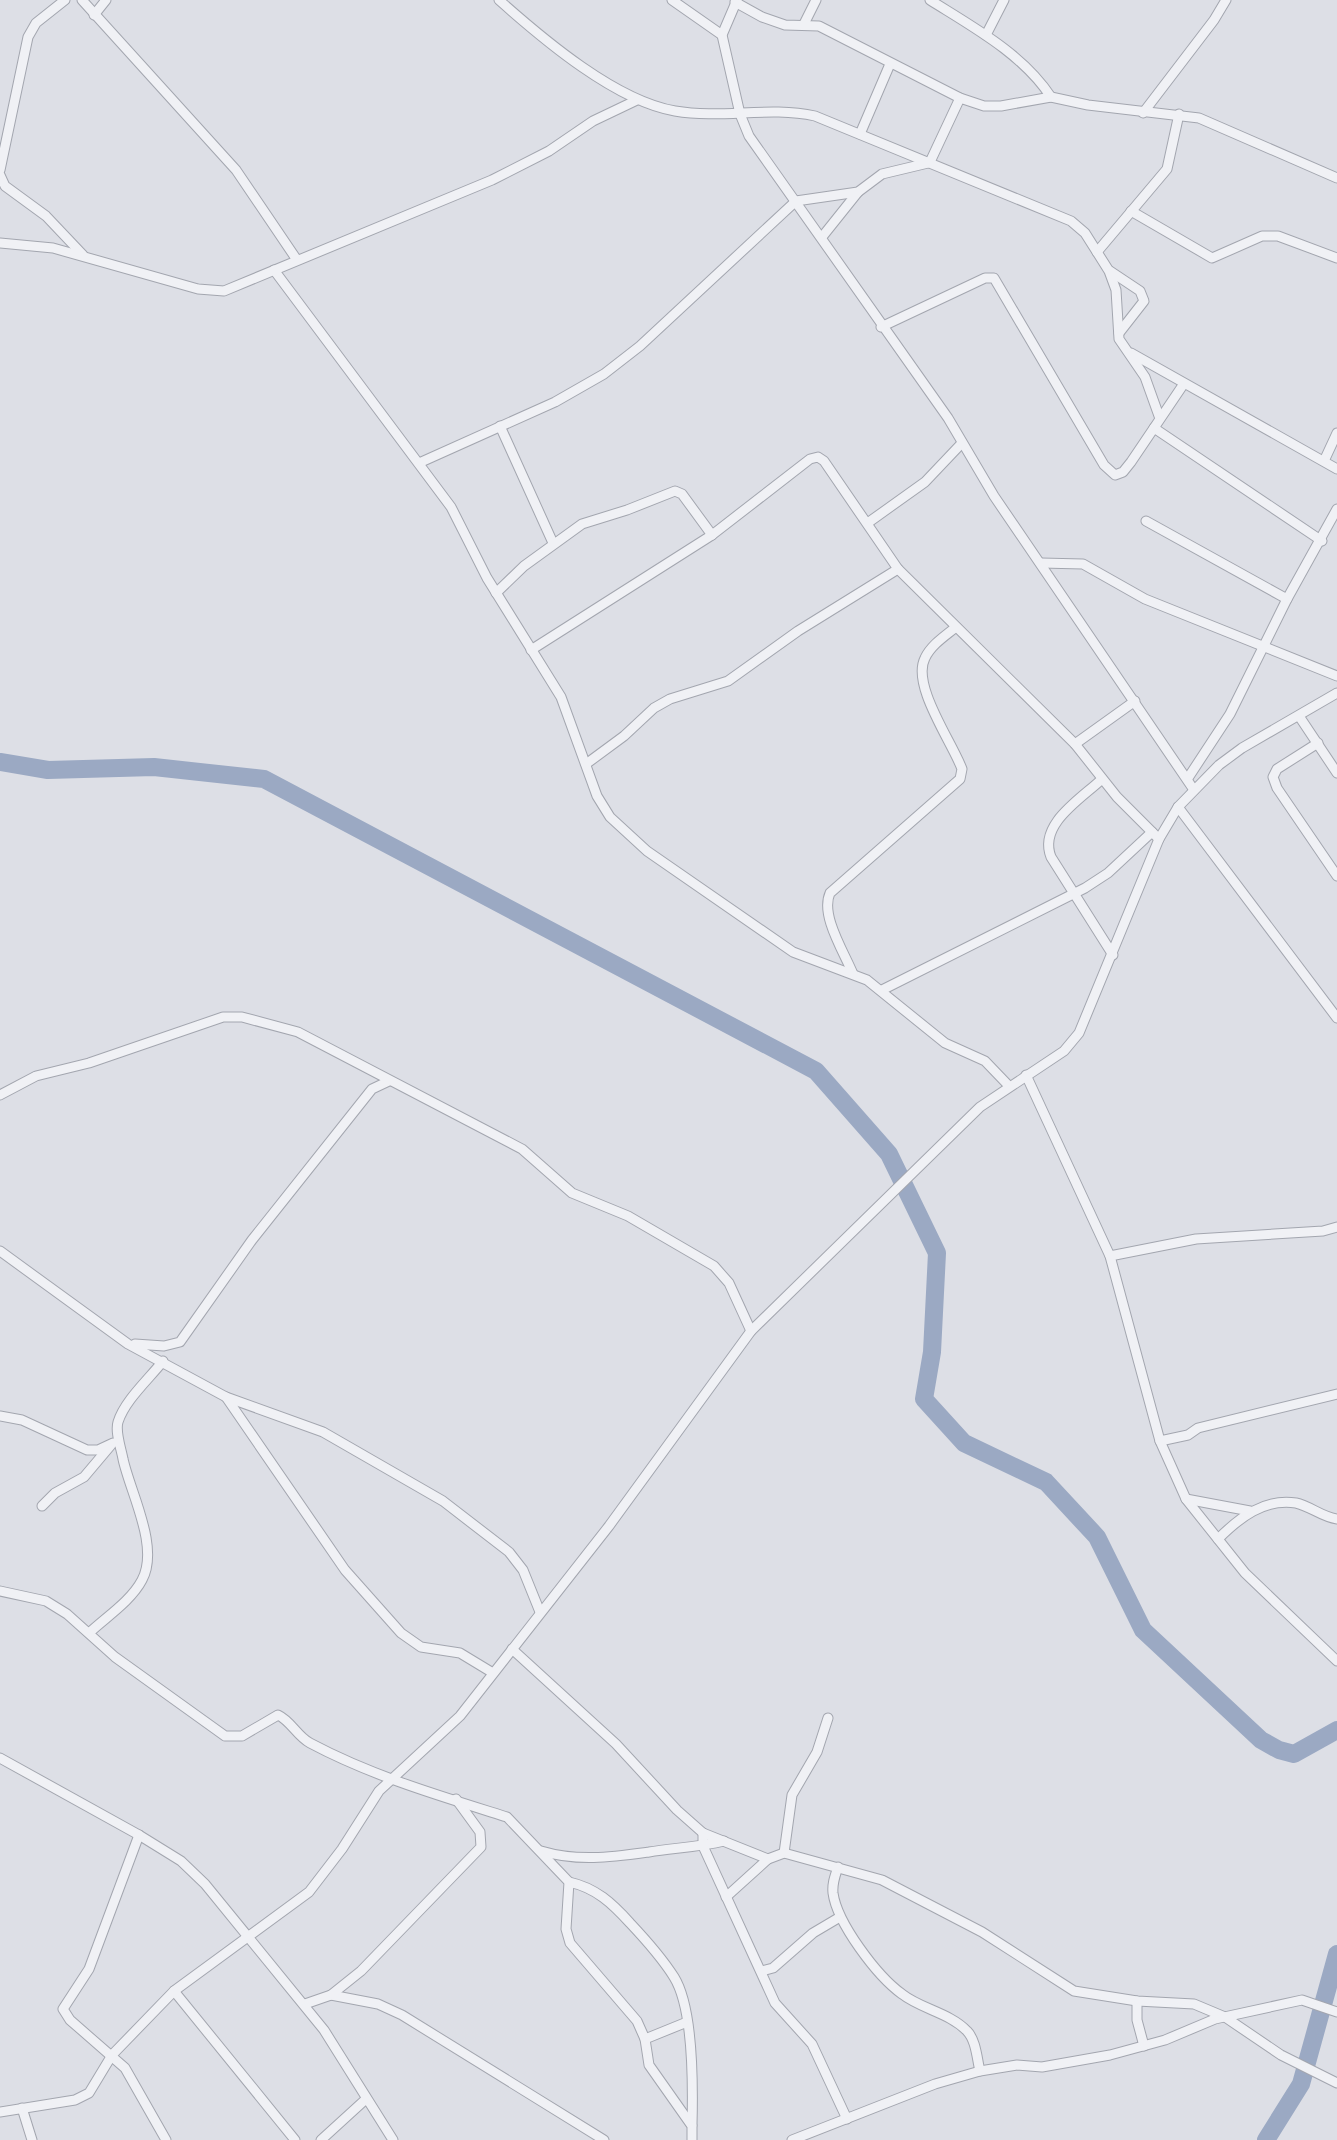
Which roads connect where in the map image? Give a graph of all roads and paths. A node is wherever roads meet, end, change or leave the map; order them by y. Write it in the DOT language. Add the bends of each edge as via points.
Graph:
graph roads {
  1 [pos="65,0"];
  2 [pos="82,0"];
  3 [pos="106,0"];
  4 [pos="499,0"];
  5 [pos="672,0"];
  6 [pos="816,0"];
  7 [pos="930,0"];
  8 [pos="1004,0"];
  9 [pos="1226,0"];
  10 [pos="736,1"];
  11 [pos="94,15"];
  12 [pos="804,24"];
  13 [pos="722,35"];
  14 [pos="986,35"];
  15 [pos="890,64"];
  16 [pos="1051,97"];
  17 [pos="960,98"];
  18 [pos="637,100"];
  19 [pos="1143,113"];
  20 [pos="740,114"];
  21 [pos="1179,114"];
  22 [pos="860,134"];
  23 [pos="2,154"];
  24 [pos="930,162"];
  25 [pos="0,172"];
  26 [pos="1337,178"];
  27 [pos="858,192"];
  28 [pos="796,201"];
  29 [pos="1131,211"];
  30 [pos="822,237"];
  31 [pos="0,243"];
  32 [pos="1097,252"];
  33 [pos="84,256"];
  34 [pos="1337,258"];
  35 [pos="297,260"];
  36 [pos="274,270"];
  37 [pos="1109,271"];
  38 [pos="881,327"];
  39 [pos="1119,333"];
  40 [pos="1127,351"];
  41 [pos="1183,385"];
  42 [pos="1159,416"];
  43 [pos="500,426"];
  44 [pos="1154,428"];
  45 [pos="1337,433"];
  46 [pos="962,443"];
  47 [pos="1324,461"];
  48 [pos="419,463"];
  49 [pos="1337,469"];
  50 [pos="1337,509"];
  51 [pos="1146,521"];
  52 [pos="869,522"];
  53 [pos="712,535"];
  54 [pos="1322,541"];
  55 [pos="553,543"];
  56 [pos="1041,563"];
  57 [pos="898,569"];
  58 [pos="496,593"];
  59 [pos="1287,599"];
  60 [pos="956,627"];
  61 [pos="1265,645"];
  62 [pos="531,650"];
  63 [pos="1337,676"];
  64 [pos="1337,692"];
  65 [pos="1135,701"];
  66 [pos="1299,716"];
  67 [pos="1318,743"];
  68 [pos="1075,744"];
  69 [pos="586,764"];
  70 [pos="1337,773"];
  71 [pos="1188,778"];
  72 [pos="1102,779"];
  73 [pos="1194,790"];
  74 [pos="1178,807"];
  75 [pos="1156,835"];
  76 [pos="1337,876"];
  77 [pos="1074,894"];
  78 [pos="1114,955"];
  79 [pos="853,974"];
  80 [pos="882,990"];
  81 [pos="1337,1018"];
  82 [pos="1026,1074"];
  83 [pos="389,1081"];
  84 [pos="1009,1086"];
  85 [pos="0,1095"];
  86 [pos="1337,1227"];
  87 [pos="0,1251"];
  88 [pos="1110,1256"];
  89 [pos="751,1331"];
  90 [pos="128,1344"];
  91 [pos="163,1361"];
  92 [pos="1337,1394"];
  93 [pos="226,1397"];
  94 [pos="0,1416"];
  95 [pos="116,1439"];
  96 [pos="1160,1441"];
  97 [pos="1186,1499"];
  98 [pos="42,1506"];
  99 [pos="1250,1511"];
  100 [pos="1337,1519"];
  101 [pos="1218,1539"];
  102 [pos="0,1591"];
  103 [pos="540,1612"];
  104 [pos="89,1633"];
  105 [pos="512,1649"];
  106 [pos="1337,1661"];
  107 [pos="493,1673"];
  108 [pos="828,1718"];
  109 [pos="0,1758"];
  110 [pos="391,1780"];
  111 [pos="456,1799"];
  112 [pos="703,1833"];
  113 [pos="139,1835"];
  114 [pos="726,1840"];
  115 [pos="703,1846"];
  116 [pos="540,1851"];
  117 [pos="784,1853"];
  118 [pos="768,1859"];
  119 [pos="838,1867"];
  120 [pos="569,1882"];
  121 [pos="726,1897"];
  122 [pos="840,1917"];
  123 [pos="246,1937"];
  124 [pos="762,1971"];
  125 [pos="174,1991"];
  126 [pos="331,1995"];
  127 [pos="1137,2001"];
  128 [pos="305,2004"];
  129 [pos="1337,2012"];
  130 [pos="1225,2017"];
  131 [pos="687,2022"];
  132 [pos="645,2039"];
  133 [pos="1144,2046"];
  134 [pos="112,2055"];
  135 [pos="980,2071"];
  136 [pos="1337,2082"];
  137 [pos="366,2099"];
  138 [pos="22,2108"];
  139 [pos="0,2112"];
  140 [pos="847,2119"];
  141 [pos="692,2126"];
  142 [pos="33,2140"];
  143 [pos="166,2140"];
  144 [pos="295,2140"];
  145 [pos="321,2140"];
  146 [pos="393,2140"];
  147 [pos="604,2140"];
  148 [pos="692,2140"];
  149 [pos="792,2140"];
  1 -- 23 [label="street" via="36,23 28,37"];
  2 -- 11 [label="street"];
  3 -- 11 [label="street"];
  4 -- 18 [label="street" via="576,61"];
  5 -- 13 [label="street"];
  6 -- 12 [label="street"];
  7 -- 14 [label="street"];
  8 -- 14 [label="street"];
  9 -- 19 [label="street"];
  10 -- 12 [label="street" via="762,18"];
  10 -- 13 [label="street"];
  11 -- 35 [label="street" via="236,170"];
  12 -- 15 [label="street" via="819,26"];
  13 -- 20 [label="street"];
  14 -- 16 [label="street" via="1038,77"];
  15 -- 17 [label="street"];
  15 -- 22 [label="street"];
  16 -- 17 [label="street" via="1001,106"];
  16 -- 19 [label="street"];
  17 -- 24 [label="street"];
  18 -- 20 [label="street" via="675,111"];
  18 -- 35 [label="street" via="492,180"];
  19 -- 21 [label="street"];
  20 -- 22 [label="street" via="796,112"];
  20 -- 28 [label="street" via="761,156"];
  21 -- 26 [label="street" via="1213,122"];
  21 -- 29 [label="street" via="1167,169"];
  22 -- 24 [label="street"];
  23 -- 25 [label="street"];
  24 -- 27 [label="street" via="882,174"];
  24 -- 32 [label="street" via="1071,221"];
  25 -- 33 [label="street" via="5,186 46,216"];
  27 -- 28 [label="street"];
  27 -- 30 [label="street"];
  28 -- 30 [label="street"];
  28 -- 43 [label="street" via="604,374"];
  29 -- 32 [label="street"];
  29 -- 34 [label="street" via="1212,258 1262,236 1278,236"];
  30 -- 38 [label="street"];
  31 -- 33 [label="street"];
  32 -- 37 [label="street"];
  33 -- 36 [label="street" via="198,289 224,291"];
  35 -- 36 [label="street"];
  36 -- 48 [label="street"];
  37 -- 39 [label="street" via="1116,290"];
  37 -- 39 [label="street" via="1140,290 1144,301"];
  38 -- 44 [label="street" via="990,276 1109,471 1115,475 1124,472"];
  38 -- 46 [label="street"];
  39 -- 40 [label="street"];
  40 -- 41 [label="street"];
  40 -- 42 [label="street" via="1145,377"];
  41 -- 42 [label="street"];
  41 -- 47 [label="street"];
  42 -- 44 [label="street"];
  43 -- 48 [label="street"];
  43 -- 55 [label="street"];
  44 -- 54 [label="street"];
  45 -- 47 [label="street"];
  46 -- 52 [label="street" via="925,482"];
  46 -- 56 [label="street"];
  47 -- 49 [label="street"];
  48 -- 58 [label="street" via="450,507"];
  50 -- 54 [label="street"];
  51 -- 59 [label="street"];
  52 -- 53 [label="street" via="818,457 810,458"];
  52 -- 57 [label="street"];
  53 -- 55 [label="street" via="675,491 582,524"];
  53 -- 62 [label="street"];
  54 -- 59 [label="street"];
  55 -- 58 [label="street"];
  56 -- 61 [label="street" via="1083,564 1145,599"];
  56 -- 65 [label="street"];
  57 -- 60 [label="street"];
  57 -- 69 [label="street" via="728,681 654,708"];
  58 -- 62 [label="street"];
  59 -- 61 [label="street"];
  60 -- 68 [label="street"];
  60 -- 79 [label="street" via="923,660 922,676 961,769 960,779 830,892 828,912"];
  61 -- 63 [label="street"];
  61 -- 71 [label="street" via="1230,715"];
  62 -- 69 [label="street" via="561,697"];
  64 -- 66 [label="street"];
  65 -- 68 [label="street"];
  65 -- 71 [label="street"];
  66 -- 67 [label="street"];
  66 -- 73 [label="street" via="1242,748"];
  67 -- 70 [label="street"];
  67 -- 76 [label="street" via="1277,769 1273,778"];
  68 -- 72 [label="street"];
  69 -- 79 [label="street" via="610,817 647,851 806,960"];
  71 -- 73 [label="street"];
  72 -- 75 [label="street"];
  72 -- 77 [label="street" via="1049,832 1046,845"];
  73 -- 74 [label="street"];
  74 -- 75 [label="street"];
  74 -- 81 [label="street"];
  75 -- 77 [label="street"];
  75 -- 78 [label="street"];
  77 -- 78 [label="street"];
  77 -- 80 [label="street"];
  78 -- 82 [label="street" via="1079,1033 1063,1051"];
  79 -- 80 [label="street"];
  80 -- 84 [label="street" via="945,1043 985,1061"];
  82 -- 84 [label="street"];
  82 -- 88 [label="street"];
  83 -- 85 [label="street" via="299,1032 242,1017 222,1017 89,1063 36,1076"];
  83 -- 89 [label="street" via="522,1149 572,1193 628,1216 714,1266 729,1283"];
  83 -- 90 [label="street" via="372,1089 252,1240 180,1342"];
  84 -- 89 [label="street" via="925,1159"];
  86 -- 88 [label="street" via="1196,1239"];
  87 -- 90 [label="street"];
  88 -- 96 [label="street"];
  89 -- 103 [label="street" via="609,1526"];
  90 -- 91 [label="street"];
  91 -- 93 [label="street"];
  91 -- 95 [label="street" via="123,1411"];
  92 -- 96 [label="street"];
  93 -- 103 [label="street" via="324,1432 443,1501 509,1552 523,1570"];
  93 -- 107 [label="street" via="345,1570 401,1633 421,1647 460,1653"];
  94 -- 95 [label="street" via="23,1420 87,1450 98,1450"];
  95 -- 98 [label="street" via="84,1478 55,1493"];
  95 -- 104 [label="street" via="139,1509 147,1559 143,1578 131,1595"];
  96 -- 97 [label="street"];
  97 -- 99 [label="street"];
  97 -- 101 [label="street"];
  99 -- 100 [label="street" via="1262,1505 1296,1503"];
  99 -- 101 [label="street"];
  101 -- 106 [label="street" via="1245,1573"];
  102 -- 104 [label="street" via="46,1601"];
  103 -- 105 [label="street"];
  104 -- 110 [label="street" via="225,1736 242,1736 278,1714 306,1741"];
  105 -- 107 [label="street"];
  105 -- 112 [label="street" via="617,1744"];
  107 -- 110 [label="street" via="460,1716"];
  108 -- 117 [label="street" via="817,1752 792,1796"];
  109 -- 113 [label="street"];
  110 -- 111 [label="street"];
  110 -- 123 [label="street" via="309,1892"];
  111 -- 116 [label="street" via="507,1817"];
  111 -- 126 [label="street" via="480,1832 481,1847 361,1971"];
  112 -- 114 [label="street"];
  112 -- 115 [label="street"];
  113 -- 123 [label="street" via="197,1876"];
  113 -- 134 [label="street" via="89,1969 63,2009"];
  114 -- 115 [label="street"];
  114 -- 118 [label="street"];
  115 -- 116 [label="street" via="586,1859"];
  115 -- 121 [label="street"];
  116 -- 120 [label="street"];
  117 -- 118 [label="street"];
  117 -- 119 [label="street"];
  118 -- 121 [label="street"];
  119 -- 122 [label="street" via="833,1891"];
  119 -- 127 [label="street" via="916,1896 1074,1991"];
  120 -- 131 [label="street" via="588,1886 604,1897 648,1942 675,1979"];
  120 -- 132 [label="street" via="566,1929 570,1943 637,2021"];
  121 -- 124 [label="street"];
  122 -- 124 [label="street"];
  122 -- 135 [label="street" via="899,1993 969,2032"];
  123 -- 125 [label="street"];
  123 -- 128 [label="street"];
  124 -- 140 [label="street" via="783,2015 812,2044"];
  125 -- 134 [label="street"];
  125 -- 144 [label="street"];
  126 -- 128 [label="street"];
  126 -- 147 [label="street" via="378,2004 402,2015"];
  127 -- 130 [label="street" via="1194,2004"];
  127 -- 133 [label="street"];
  128 -- 137 [label="street"];
  129 -- 130 [label="street" via="1302,2000"];
  130 -- 133 [label="street"];
  130 -- 136 [label="street" via="1282,2055"];
  131 -- 132 [label="street"];
  131 -- 141 [label="street"];
  132 -- 141 [label="street" via="649,2065"];
  133 -- 135 [label="street" via="1042,2067 1017,2065"];
  134 -- 138 [label="street" via="89,2093 75,2100"];
  134 -- 143 [label="street" via="138,2088"];
  135 -- 140 [label="street"];
  137 -- 145 [label="street"];
  137 -- 146 [label="street"];
  138 -- 139 [label="street"];
  138 -- 142 [label="street"];
  140 -- 149 [label="street"];
  141 -- 148 [label="street"];
}
